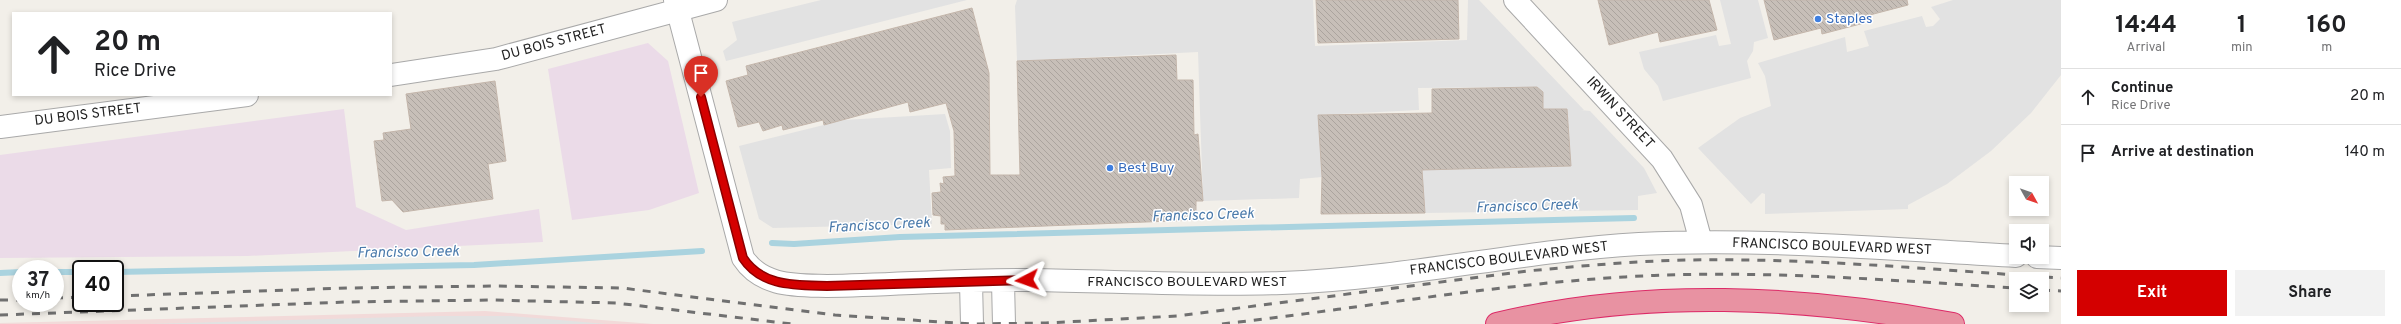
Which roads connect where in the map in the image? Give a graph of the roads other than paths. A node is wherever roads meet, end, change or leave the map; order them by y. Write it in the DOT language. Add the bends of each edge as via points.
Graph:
graph roads {
  1 [pos="716,0"];
  2 [pos="1515,0"];
  3 [pos="676,4"];
  4 [pos="392,75"];
  5 [pos="239,96"];
  6 [pos="0,127"];
  7 [pos="1701,242"];
  8 [pos="2009,256"];
  9 [pos="2049,258"];
  10 [pos="2061,258"];
  11 [pos="972,282"];
  12 [pos="1003,282"];
  13 [pos="972,324"];
  14 [pos="1004,324"];
  15 [pos="1497,324"];
  16 [pos="1953,324"];
  1 -- 3 [label="street, DU BOIS STREET"];
  2 -- 7 [label="street, IRWIN STREET" via="1662,159 1691,205"];
  3 -- 4 [label="street, DU BOIS STREET" via="496,59"];
  3 -- 11 [label="street, FRANCISCO BOULEVARD WEST" via="743,258 752,269 771,282 799,286"];
  5 -- 6 [label="street, DU BOIS STREET"];
  7 -- 8 [label="street, FRANCISCO BOULEVARD WEST"];
  7 -- 12 [label="street, FRANCISCO BOULEVARD WEST" via="1637,244 1511,256 1285,283"];
  9 -- 10 [label="street"];
  11 -- 12 [label="street, FRANCISCO BOULEVARD WEST"];
  11 -- 13 [label="street"];
  12 -- 14 [label="street"];
  15 -- 16 [label="highway" via="1598,306 1704,301 1828,307"];
}
